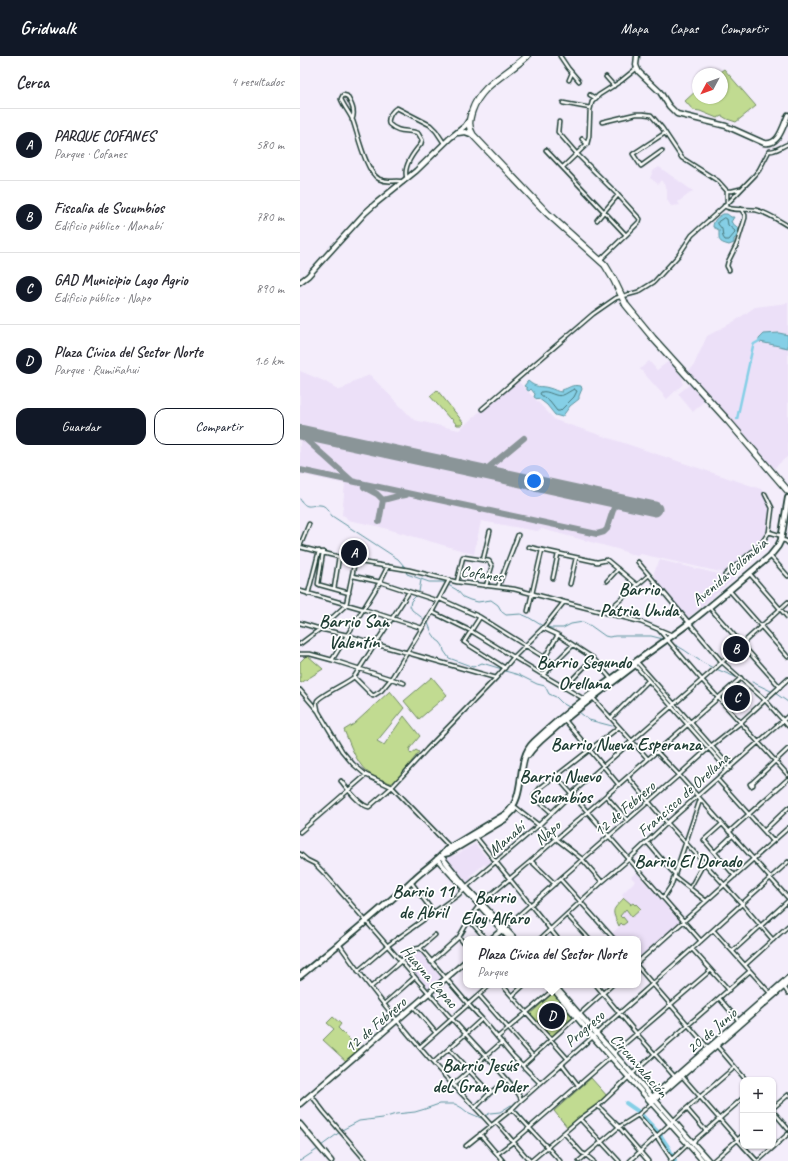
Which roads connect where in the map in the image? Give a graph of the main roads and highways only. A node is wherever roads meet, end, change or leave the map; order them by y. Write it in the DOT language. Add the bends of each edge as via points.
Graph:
graph roads {
  1 [pos="527,56"];
  2 [pos="788,491"];
  3 [pos="788,498"];
  4 [pos="788,507"];
  5 [pos="300,976"];
  1 -- 2 [label="highway" via="483,91 476,101 470,119 473,135 547,213 608,269 626,306"];
  3 -- 4 [label="main road, Avenida Colombia"];
  4 -- 5 [label="main road, Avenida Colombia" via="782,538 770,556 709,607 585,700 529,748 524,759 515,806 475,835 446,850"];
}
